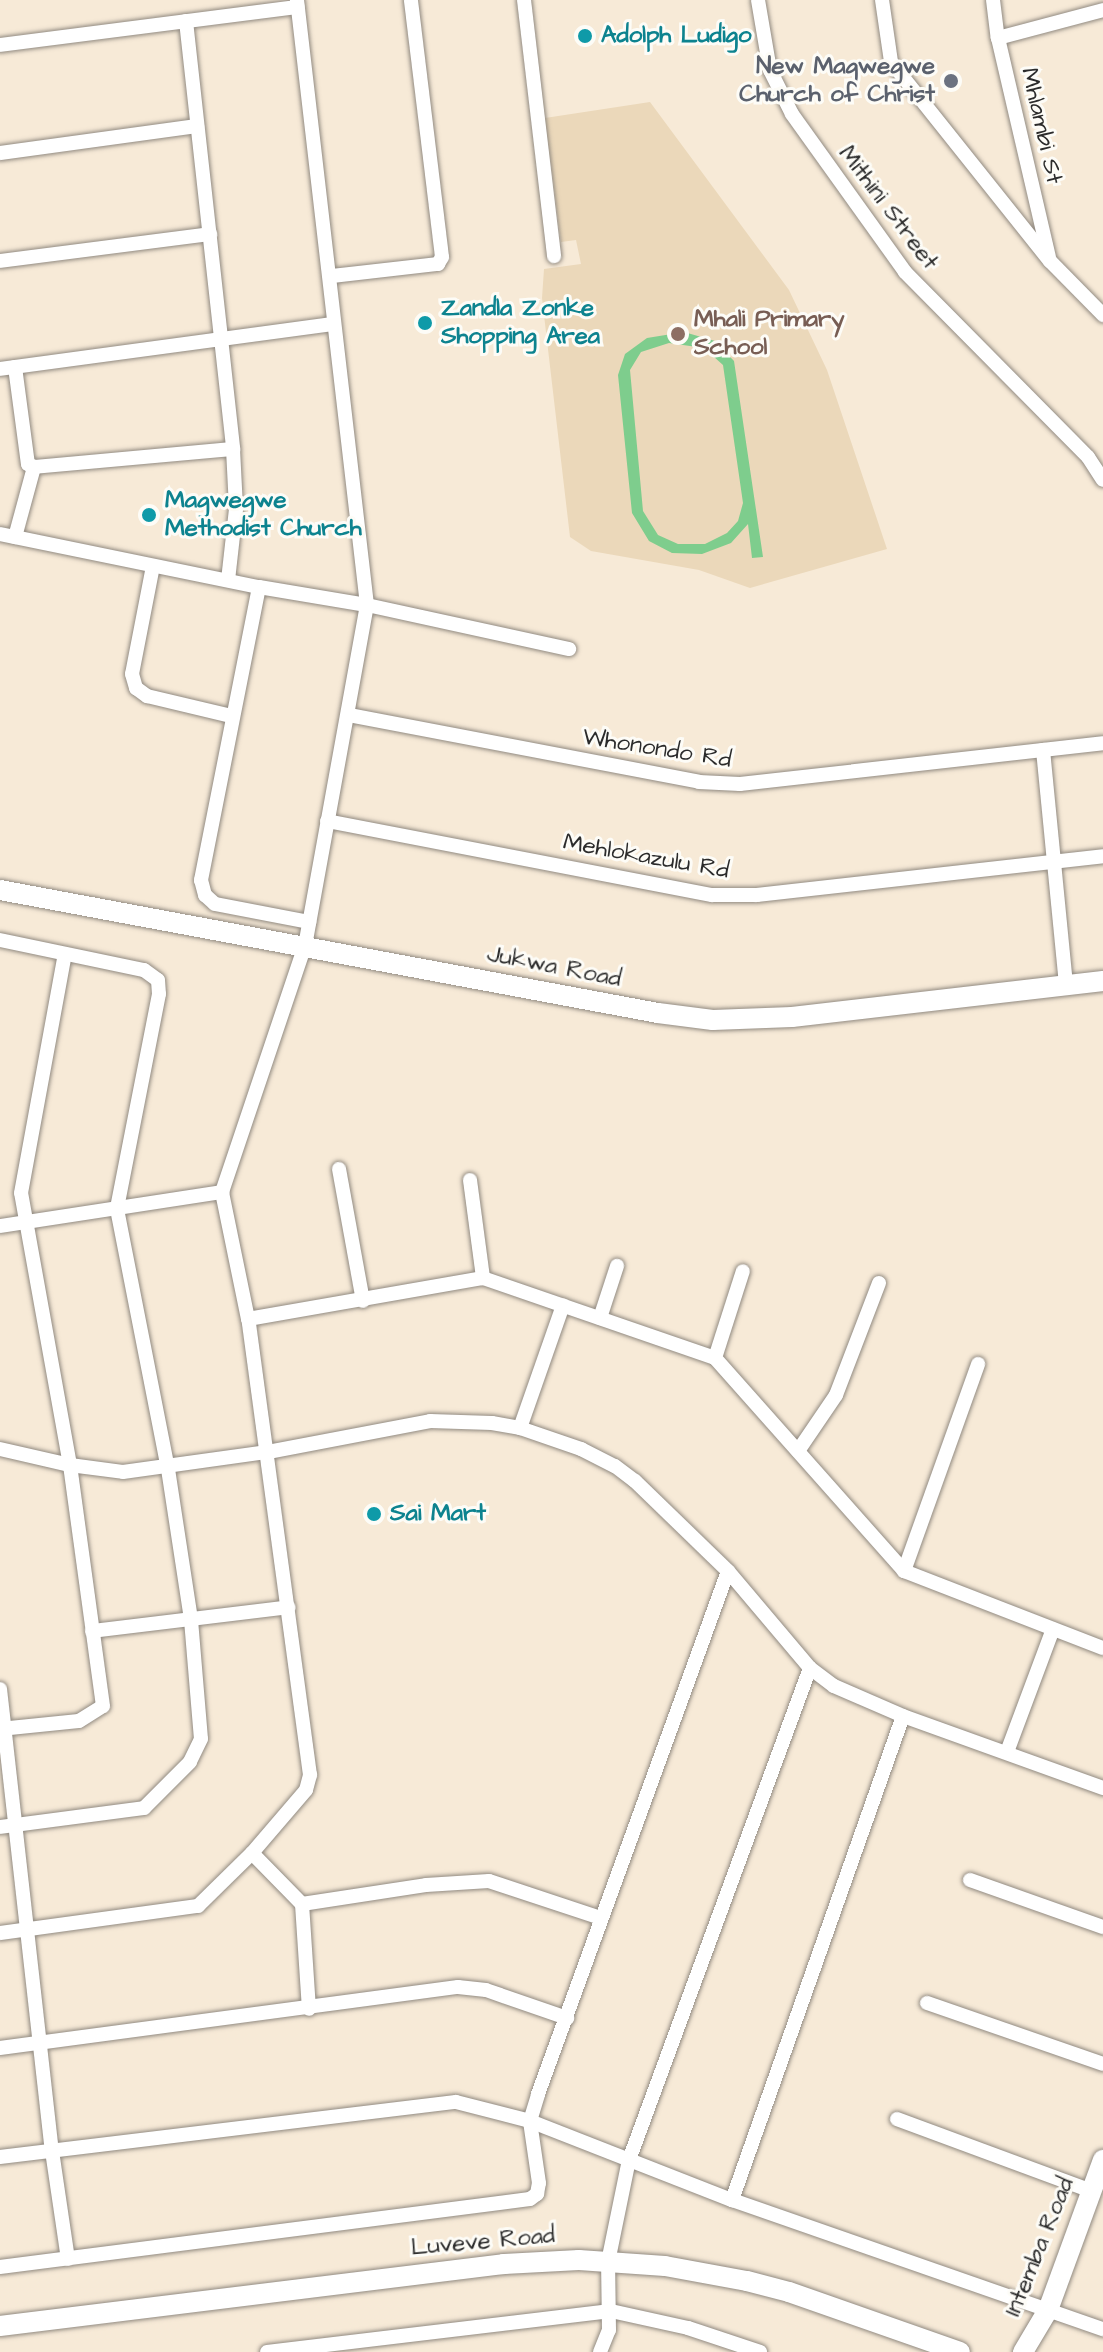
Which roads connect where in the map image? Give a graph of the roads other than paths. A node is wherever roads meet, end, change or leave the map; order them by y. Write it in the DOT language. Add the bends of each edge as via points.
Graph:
graph roads {
  1 [pos="411,0"];
  2 [pos="524,0"];
  3 [pos="758,0"];
  4 [pos="882,0"];
  5 [pos="993,0"];
  6 [pos="298,4"];
  7 [pos="1102,14"];
  8 [pos="186,21"];
  9 [pos="998,38"];
  10 [pos="0,45"];
  11 [pos="197,126"];
  12 [pos="0,153"];
  13 [pos="210,234"];
  14 [pos="554,256"];
  15 [pos="0,261"];
  16 [pos="1050,261"];
  17 [pos="332,276"];
  18 [pos="1103,315"];
  19 [pos="333,324"];
  20 [pos="223,336"];
  21 [pos="7,368"];
  22 [pos="233,449"];
  23 [pos="34,467"];
  24 [pos="1103,480"];
  25 [pos="8,536"];
  26 [pos="153,566"];
  27 [pos="228,580"];
  28 [pos="259,587"];
  29 [pos="367,605"];
  30 [pos="569,649"];
  31 [pos="349,715"];
  32 [pos="231,716"];
  33 [pos="1103,743"];
  34 [pos="1043,750"];
  35 [pos="327,821"];
  36 [pos="1103,856"];
  37 [pos="1053,863"];
  38 [pos="0,890"];
  39 [pos="309,922"];
  40 [pos="0,940"];
  41 [pos="305,946"];
  42 [pos="65,954"];
  43 [pos="1103,981"];
  44 [pos="1066,986"];
  45 [pos="339,1169"];
  46 [pos="470,1180"];
  47 [pos="222,1192"];
  48 [pos="117,1209"];
  49 [pos="24,1225"];
  50 [pos="0,1226"];
  51 [pos="617,1266"];
  52 [pos="743,1271"];
  53 [pos="483,1278"];
  54 [pos="879,1283"];
  55 [pos="363,1301"];
  56 [pos="563,1305"];
  57 [pos="600,1318"];
  58 [pos="248,1319"];
  59 [pos="715,1358"];
  60 [pos="978,1364"];
  61 [pos="520,1428"];
  62 [pos="0,1449"];
  63 [pos="798,1451"];
  64 [pos="268,1452"];
  65 [pos="70,1465"];
  66 [pos="168,1469"];
  67 [pos="728,1571"];
  68 [pos="904,1571"];
  69 [pos="289,1607"];
  70 [pos="191,1620"];
  71 [pos="1053,1629"];
  72 [pos="92,1631"];
  73 [pos="1103,1648"];
  74 [pos="810,1668"];
  75 [pos="0,1689"];
  76 [pos="903,1716"];
  77 [pos="2,1728"];
  78 [pos="1007,1752"];
  79 [pos="1103,1788"];
  80 [pos="18,1824"];
  81 [pos="0,1827"];
  82 [pos="252,1853"];
  83 [pos="970,1880"];
  84 [pos="302,1904"];
  85 [pos="601,1918"];
  86 [pos="1103,1927"];
  87 [pos="27,1929"];
  88 [pos="0,1933"];
  89 [pos="927,2003"];
  90 [pos="309,2009"];
  91 [pos="567,2018"];
  92 [pos="40,2044"];
  93 [pos="0,2048"];
  94 [pos="1103,2064"];
  95 [pos="897,2119"];
  96 [pos="530,2121"];
  97 [pos="52,2151"];
  98 [pos="0,2157"];
  99 [pos="629,2160"];
  100 [pos="1103,2160"];
  101 [pos="1092,2191"];
  102 [pos="732,2200"];
  103 [pos="68,2259"];
  104 [pos="608,2262"];
  105 [pos="0,2267"];
  106 [pos="1048,2310"];
  107 [pos="611,2311"];
  108 [pos="0,2326"];
  109 [pos="1103,2329"];
  110 [pos="267,2352"];
  111 [pos="600,2352"];
  112 [pos="760,2352"];
  113 [pos="960,2352"];
  114 [pos="1023,2352"];
  1 -- 17 [label="street" via="442,257 438,264"];
  2 -- 14 [label="street"];
  3 -- 24 [label="street, Mithini Street" via="764,48 777,86 887,248 1088,457"];
  4 -- 16 [label="street" via="891,62"];
  5 -- 9 [label="street, Mhlambi St"];
  6 -- 8 [label="street"];
  6 -- 17 [label="street"];
  7 -- 9 [label="street"];
  8 -- 10 [label="street"];
  8 -- 11 [label="street"];
  9 -- 16 [label="street, Mhlambi St"];
  11 -- 12 [label="street"];
  11 -- 13 [label="street"];
  13 -- 15 [label="street"];
  13 -- 20 [label="street"];
  16 -- 18 [label="street"];
  17 -- 19 [label="street"];
  19 -- 20 [label="street"];
  19 -- 29 [label="street"];
  20 -- 21 [label="street"];
  20 -- 22 [label="street"];
  21 -- 23 [label="street" via="28,464"];
  22 -- 23 [label="street"];
  22 -- 27 [label="street" via="236,509"];
  23 -- 25 [label="street"];
  25 -- 26 [label="street"];
  26 -- 27 [label="street"];
  26 -- 32 [label="street" via="132,674 136,688 147,696"];
  27 -- 28 [label="street"];
  28 -- 29 [label="street"];
  28 -- 32 [label="street"];
  29 -- 30 [label="street"];
  29 -- 31 [label="street"];
  31 -- 34 [label="street, Whonondo Rd" via="699,782 740,784"];
  31 -- 35 [label="street"];
  32 -- 39 [label="street" via="201,880 205,895 215,904"];
  33 -- 34 [label="street, Whonondo Rd"];
  34 -- 37 [label="street"];
  35 -- 37 [label="street, Mehlokazulu Rd" via="712,895 757,895"];
  35 -- 39 [label="street"];
  36 -- 37 [label="street, Mehlokazulu Rd"];
  37 -- 44 [label="street"];
  38 -- 41 [label="street, Jukwa Road"];
  39 -- 41 [label="street"];
  40 -- 42 [label="street"];
  41 -- 44 [label="street, Jukwa Road" via="713,1020 792,1017"];
  41 -- 47 [label="street"];
  42 -- 48 [label="street" via="144,970 158,980"];
  42 -- 49 [label="street" via="23,1167"];
  43 -- 44 [label="street, Jukwa Road"];
  45 -- 55 [label="street"];
  46 -- 53 [label="street"];
  47 -- 48 [label="street"];
  47 -- 58 [label="street"];
  48 -- 49 [label="street"];
  48 -- 66 [label="street"];
  49 -- 50 [label="street"];
  49 -- 65 [label="street"];
  51 -- 57 [label="street"];
  52 -- 59 [label="street"];
  53 -- 55 [label="street"];
  53 -- 56 [label="street"];
  54 -- 63 [label="street" via="836,1395"];
  55 -- 58 [label="street"];
  56 -- 57 [label="street"];
  56 -- 61 [label="street"];
  57 -- 59 [label="street"];
  58 -- 64 [label="street"];
  59 -- 63 [label="street"];
  60 -- 68 [label="street"];
  61 -- 64 [label="street" via="430,1421"];
  61 -- 67 [label="street" via="615,1466"];
  62 -- 65 [label="street"];
  63 -- 68 [label="street"];
  64 -- 66 [label="street"];
  64 -- 69 [label="street"];
  65 -- 66 [label="street" via="123,1472"];
  65 -- 72 [label="street"];
  66 -- 70 [label="street"];
  67 -- 74 [label="street"];
  67 -- 85 [label="street"];
  68 -- 71 [label="street"];
  69 -- 70 [label="street"];
  69 -- 82 [label="street" via="310,1775 306,1790"];
  70 -- 72 [label="street"];
  70 -- 80 [label="street" via="201,1739 190,1762 144,1808"];
  71 -- 73 [label="street"];
  71 -- 78 [label="street"];
  72 -- 77 [label="street" via="103,1706 79,1721"];
  74 -- 76 [label="street" via="834,1686"];
  74 -- 99 [label="street"];
  75 -- 77 [label="street"];
  76 -- 78 [label="street"];
  76 -- 102 [label="street"];
  77 -- 80 [label="street"];
  78 -- 79 [label="street"];
  80 -- 81 [label="street"];
  80 -- 87 [label="street"];
  82 -- 84 [label="street"];
  82 -- 87 [label="street" via="198,1906"];
  83 -- 86 [label="street"];
  84 -- 85 [label="street" via="489,1881"];
  84 -- 90 [label="street"];
  85 -- 91 [label="street"];
  87 -- 88 [label="street"];
  87 -- 92 [label="street"];
  89 -- 94 [label="street"];
  90 -- 91 [label="street" via="471,1986"];
  90 -- 92 [label="street"];
  91 -- 96 [label="street"];
  92 -- 93 [label="street"];
  92 -- 97 [label="street"];
  95 -- 101 [label="street"];
  96 -- 97 [label="street" via="443,2102"];
  96 -- 99 [label="street"];
  96 -- 103 [label="street" via="539,2183 530,2199"];
  97 -- 98 [label="street"];
  97 -- 103 [label="street"];
  99 -- 102 [label="street"];
  99 -- 104 [label="street"];
  100 -- 101 [label="street, Intemba Road"];
  101 -- 106 [label="street, Intemba Road"];
  102 -- 106 [label="street"];
  103 -- 105 [label="street"];
  104 -- 107 [label="street"];
  104 -- 108 [label="street, Luveve Road" via="504,2264"];
  104 -- 113 [label="street, Luveve Road" via="704,2271 775,2288"];
  106 -- 109 [label="street"];
  106 -- 114 [label="street, Intemba Road"];
  107 -- 110 [label="street"];
  107 -- 111 [label="street"];
  107 -- 112 [label="street" via="688,2328"];
}
